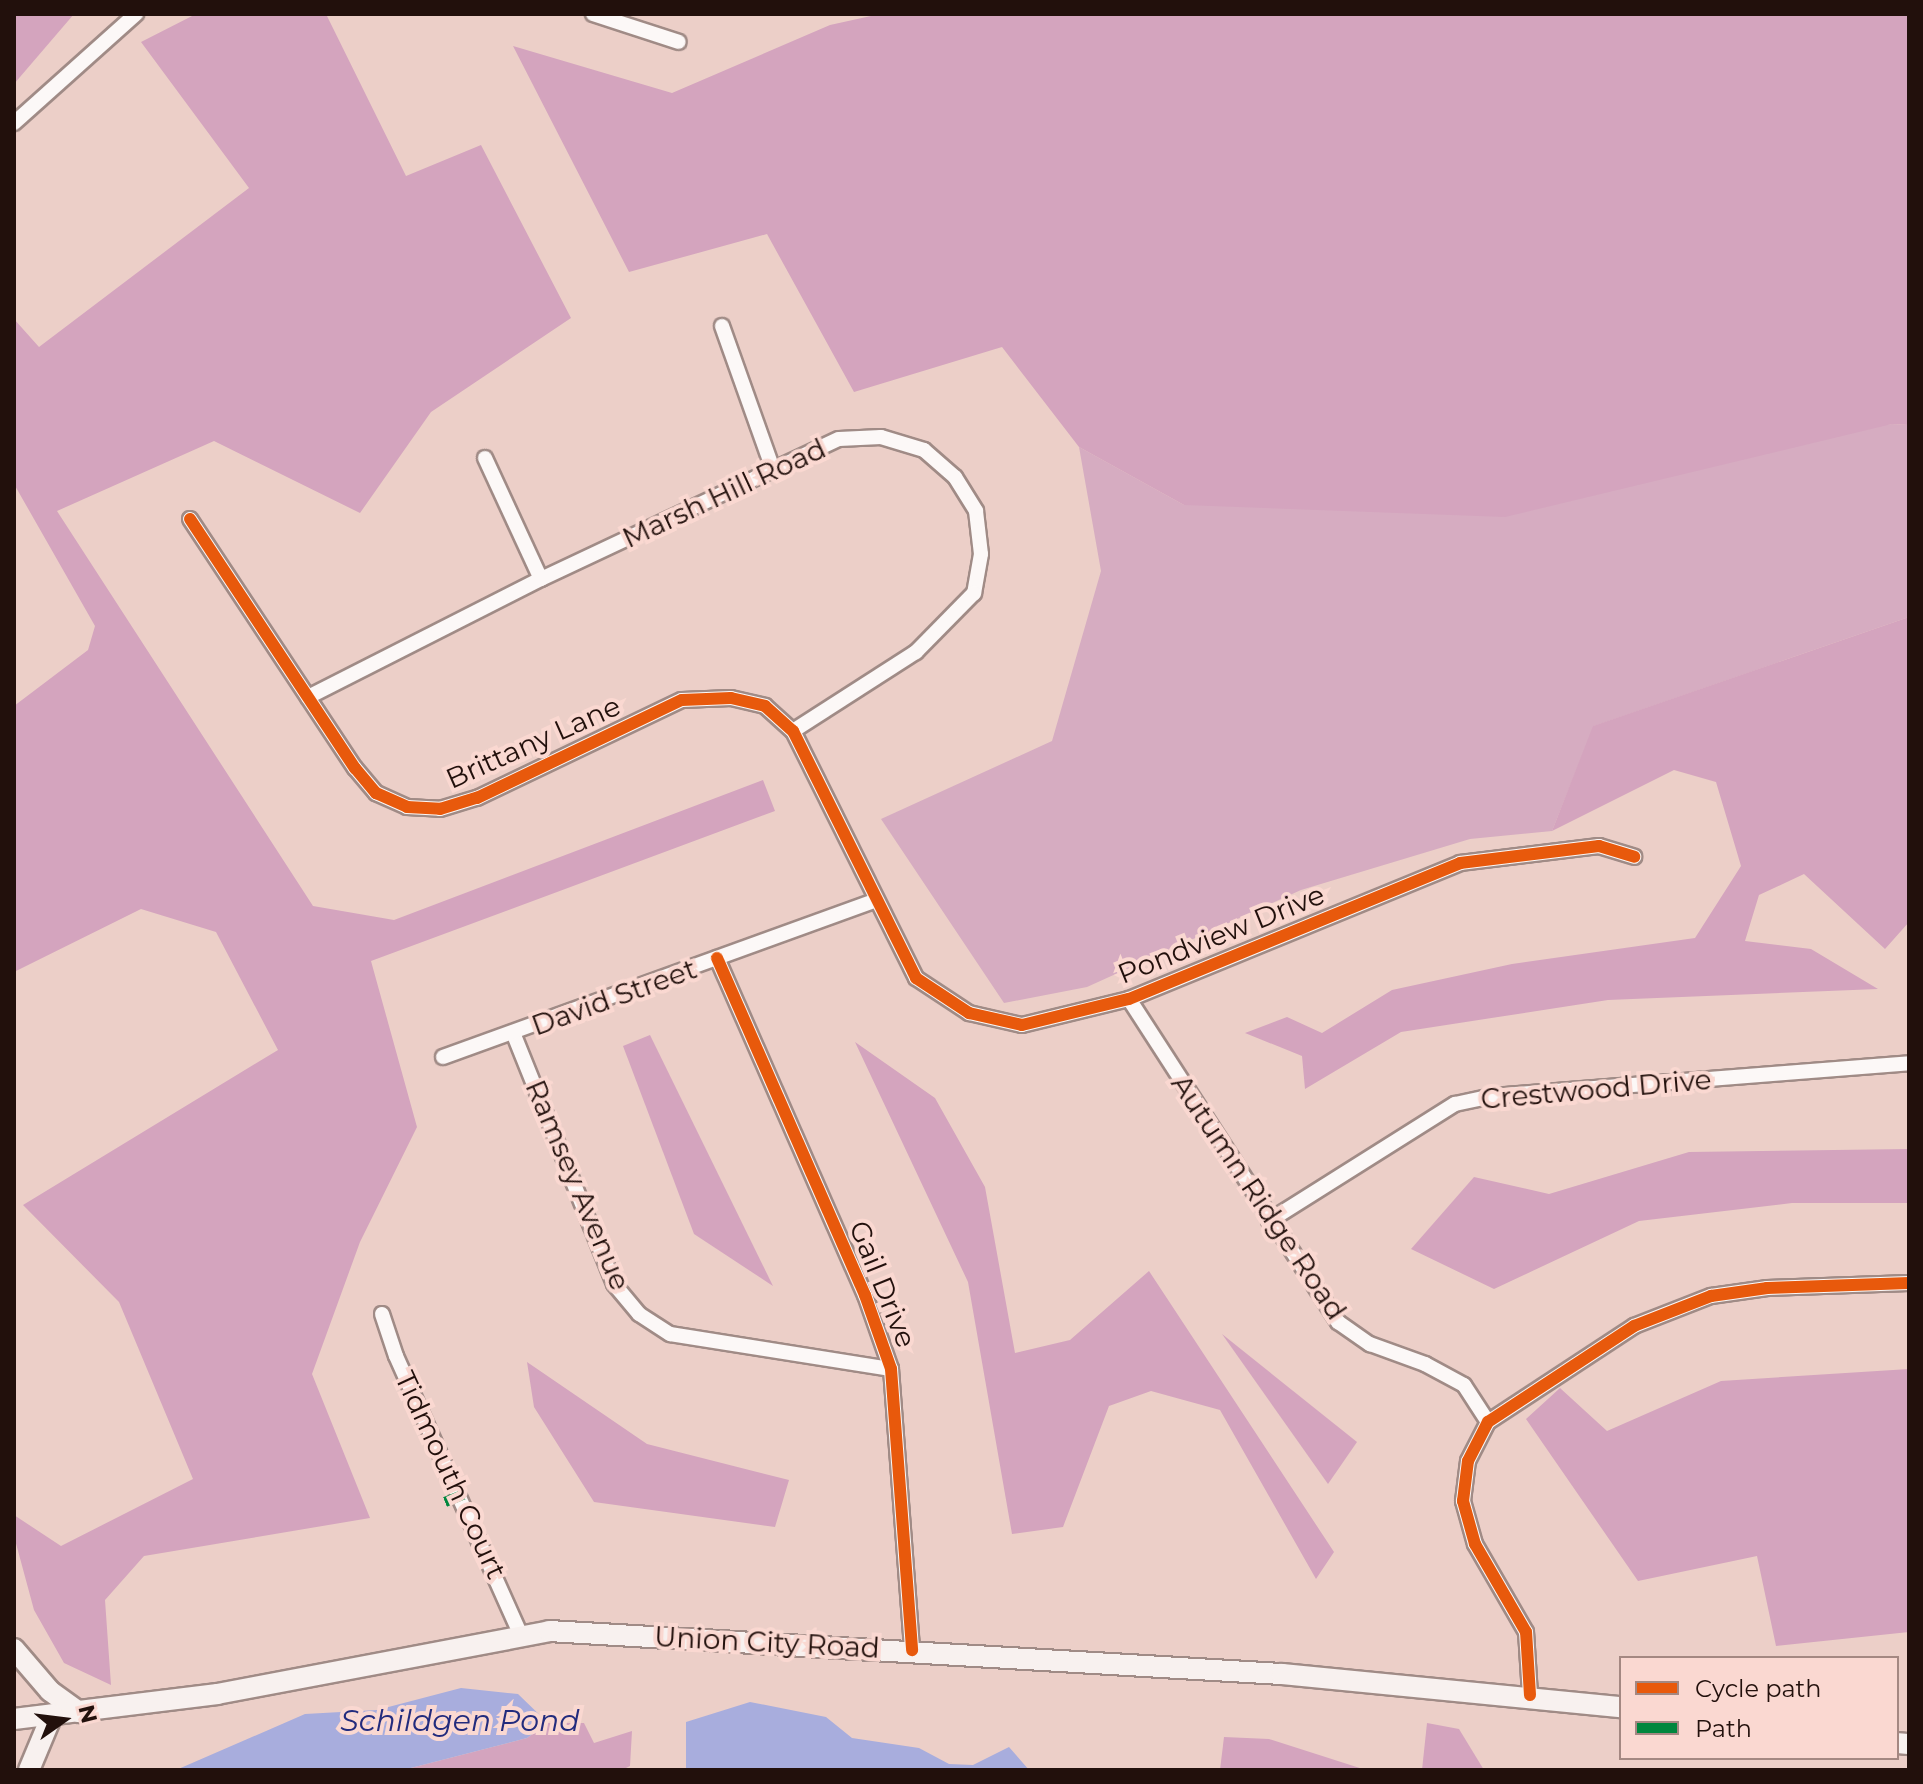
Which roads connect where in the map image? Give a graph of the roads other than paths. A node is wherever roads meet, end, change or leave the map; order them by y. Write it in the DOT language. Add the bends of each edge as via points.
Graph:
graph roads {
  1 [pos="136,14"];
  2 [pos="593,14"];
  3 [pos="679,42"];
  4 [pos="14,123"];
  5 [pos="722,326"];
  6 [pos="485,458"];
  7 [pos="773,469"];
  8 [pos="190,519"];
  9 [pos="541,579"];
  10 [pos="308,697"];
  11 [pos="793,731"];
  12 [pos="1634,857"];
  13 [pos="874,901"];
  14 [pos="717,958"];
  15 [pos="1129,999"];
  16 [pos="514,1035"];
  17 [pos="443,1057"];
  18 [pos="1909,1063"];
  19 [pos="1269,1221"];
  20 [pos="1909,1283"];
  21 [pos="382,1314"];
  22 [pos="891,1369"];
  23 [pos="1488,1422"];
  24 [pos="521,1635"];
  25 [pos="14,1649"];
  26 [pos="912,1650"];
  27 [pos="1530,1695"];
  28 [pos="1619,1707"];
  29 [pos="79,1712"];
  30 [pos="52,1715"];
  31 [pos="14,1719"];
  32 [pos="29,1770"];
  1 -- 4 [label="street"];
  2 -- 3 [label="street"];
  5 -- 7 [label="street"];
  6 -- 9 [label="street"];
  7 -- 9 [label="street, Marsh Hill Road"];
  7 -- 11 [label="street, Marsh Hill Road" via="839,439 881,437 924,450 955,477 976,511 981,554 974,593 951,622 916,652"];
  8 -- 10 [label="street, Brittany Lane"];
  9 -- 10 [label="street, Marsh Hill Road"];
  10 -- 11 [label="street, Brittany Lane" via="376,793 407,807 429,809 477,798 682,700 731,698 765,706"];
  11 -- 13 [label="street, Brittany Lane"];
  12 -- 15 [label="street, Pondview Drive" via="1599,846 1460,863"];
  13 -- 14 [label="street, David Street"];
  13 -- 15 [label="street, Pondview Drive" via="916,978 969,1013 1022,1025"];
  14 -- 16 [label="street, David Street"];
  14 -- 22 [label="street, Gail Drive" via="865,1295"];
  15 -- 19 [label="street, Autumn Ridge Road"];
  16 -- 17 [label="street, David Street"];
  16 -- 22 [label="street, Ramsey Avenue" via="614,1284 639,1314 670,1334"];
  18 -- 19 [label="street, Crestwood Drive" via="1493,1096 1455,1104"];
  19 -- 23 [label="street, Autumn Ridge Road" via="1338,1322 1370,1344 1464,1385"];
  20 -- 23 [label="street" via="1767,1288 1711,1296 1634,1326"];
  21 -- 24 [label="street, Tidmouth Court"];
  22 -- 26 [label="street, Gail Drive"];
  23 -- 27 [label="street" via="1468,1461 1463,1501 1475,1544 1526,1632"];
  24 -- 26 [label="main road, Union City Road" via="651,1634"];
  24 -- 29 [label="main road, Union City Road" via="217,1694"];
  25 -- 29 [label="main road" via="42,1683"];
  26 -- 27 [label="main road, Union City Road"];
  27 -- 28 [label="main road, Union City Road"];
  29 -- 30 [label="main road, Union City Road"];
  30 -- 31 [label="main road, Union City Road"];
  30 -- 32 [label="main road"];
}
